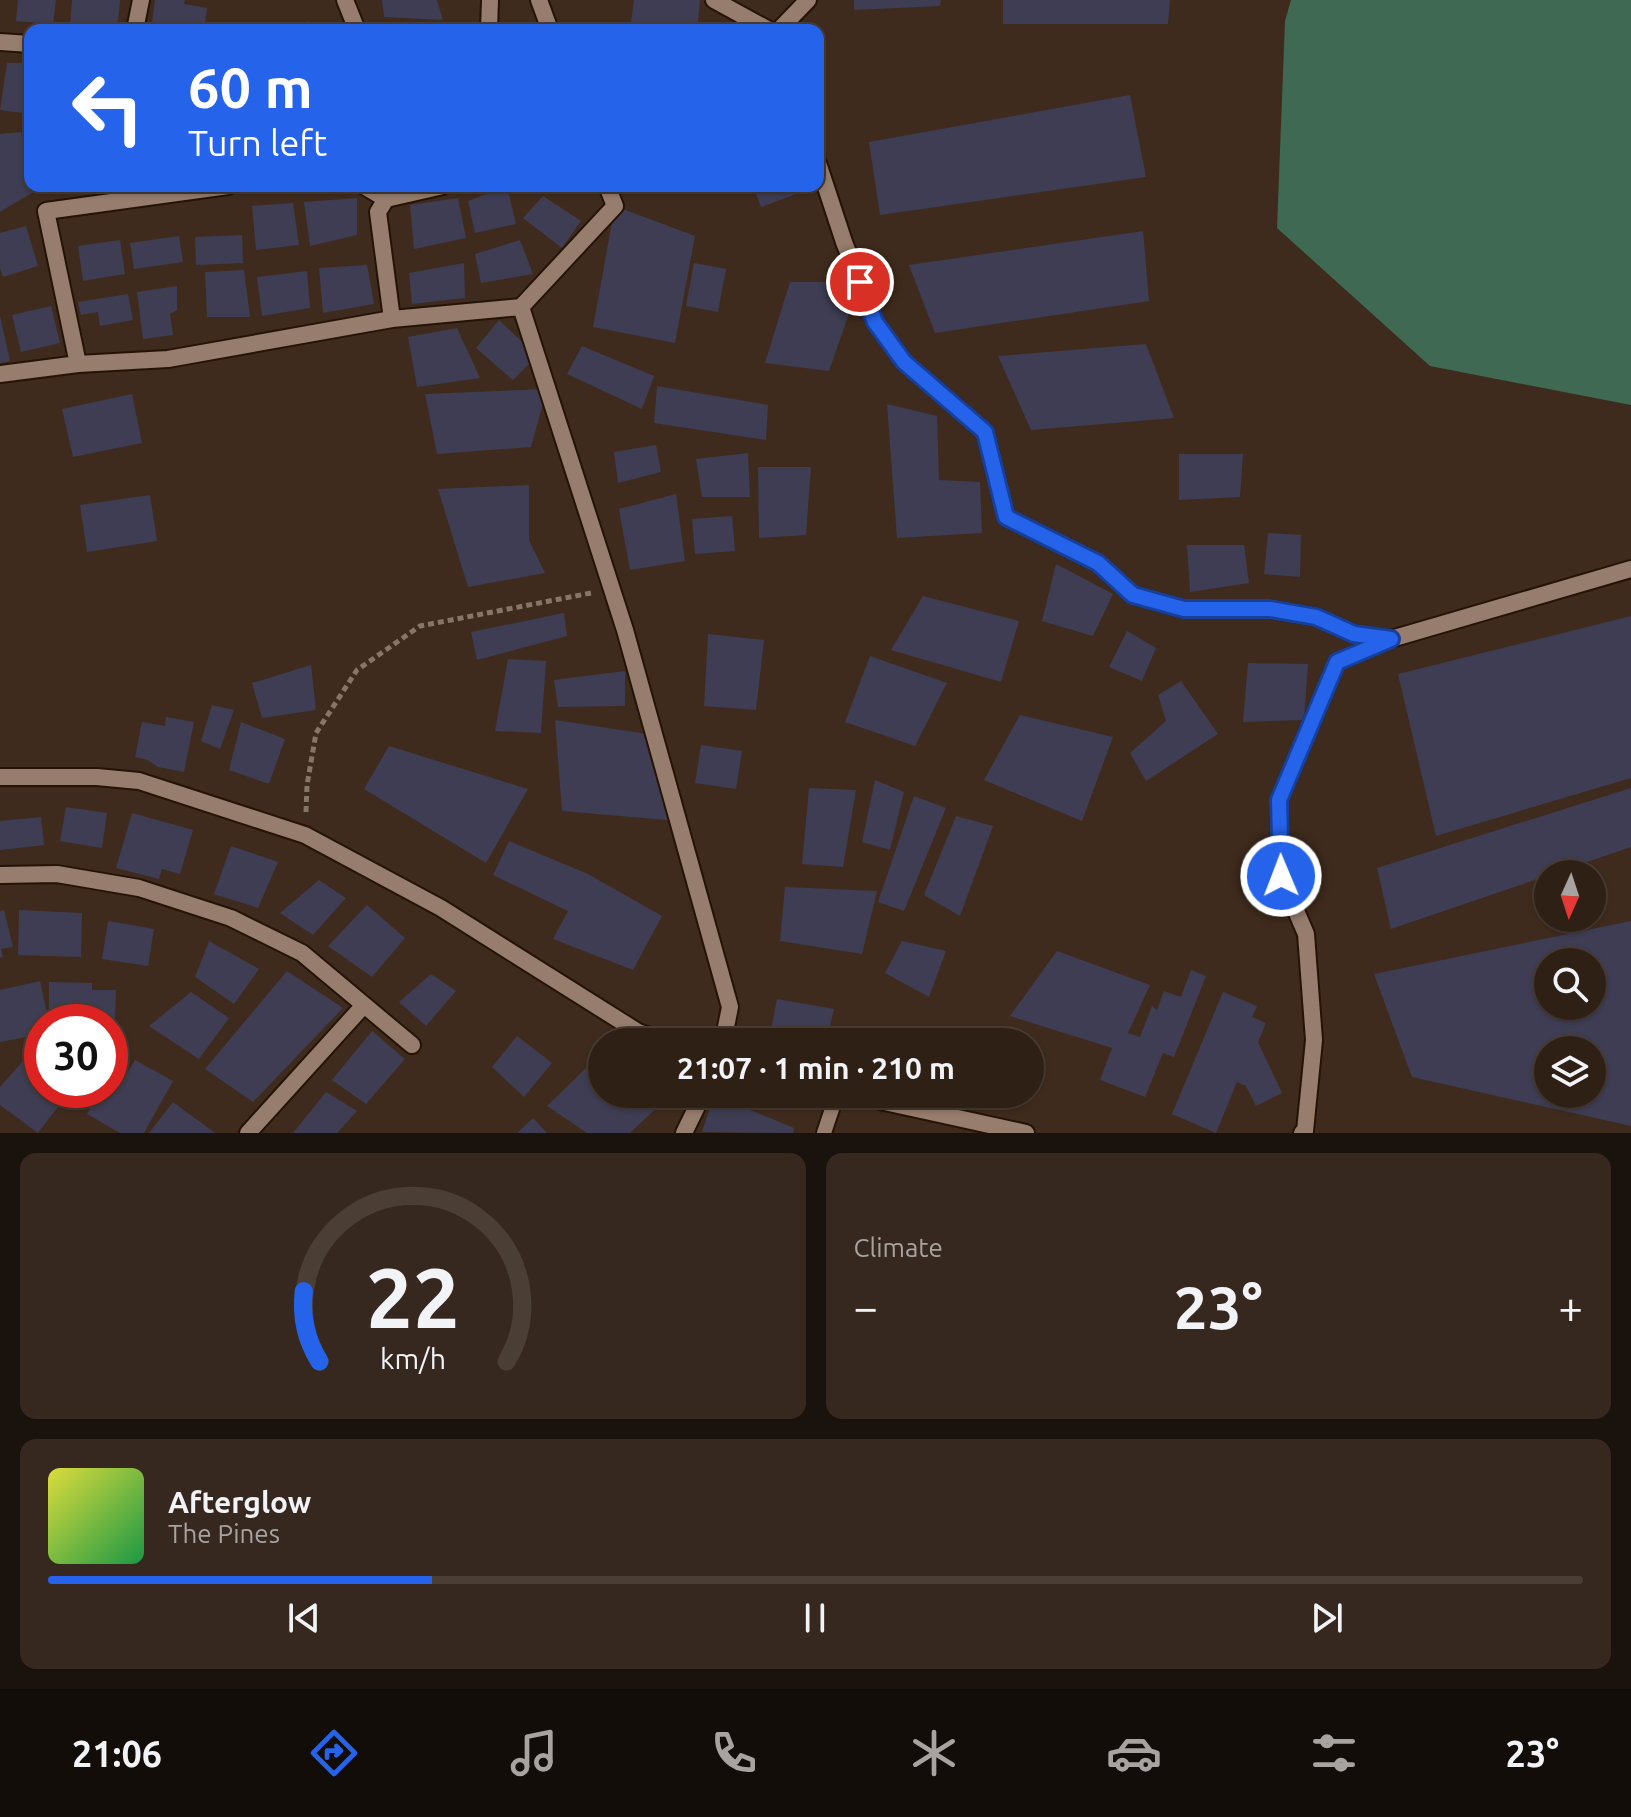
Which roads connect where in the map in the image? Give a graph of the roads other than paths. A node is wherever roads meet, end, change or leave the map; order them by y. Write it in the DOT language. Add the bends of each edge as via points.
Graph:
graph roads {
  1 [pos="141,0"];
  2 [pos="345,0"];
  3 [pos="490,0"];
  4 [pos="539,0"];
  5 [pos="714,0"];
  6 [pos="808,0"];
  7 [pos="136,24"];
  8 [pos="355,24"];
  9 [pos="489,24"];
  10 [pos="548,24"];
  11 [pos="758,24"];
  12 [pos="785,24"];
  13 [pos="0,42"];
  14 [pos="24,44"];
  15 [pos="824,181"];
  16 [pos="184,192"];
  17 [pos="386,192"];
  18 [pos="609,192"];
  19 [pos="521,307"];
  20 [pos="392,319"];
  21 [pos="78,364"];
  22 [pos="0,374"];
  23 [pos="1631,569"];
  24 [pos="1391,639"];
  25 [pos="0,777"];
  26 [pos="0,875"];
  27 [pos="364,1005"];
  28 [pos="632,1028"];
  29 [pos="726,1028"];
  30 [pos="412,1045"];
  31 [pos="696,1108"];
  32 [pos="832,1108"];
  33 [pos="912,1108"];
  34 [pos="248,1133"];
  35 [pos="684,1133"];
  36 [pos="824,1133"];
  37 [pos="1026,1133"];
  38 [pos="1302,1133"];
  1 -- 7 [label="street"];
  2 -- 8 [label="street"];
  3 -- 9 [label="street"];
  4 -- 10 [label="street"];
  5 -- 11 [label="street"];
  6 -- 12 [label="street"];
  13 -- 14 [label="street"];
  15 -- 24 [label="street" via="875,322 904,362 985,432 1006,517 1098,563 1133,595 1184,609 1270,609 1316,617 1354,634"];
  16 -- 21 [label="street" via="46,211"];
  17 -- 20 [label="street" via="378,212"];
  18 -- 19 [label="street" via="615,206"];
  19 -- 20 [label="street"];
  19 -- 29 [label="street" via="611,589 730,1007"];
  20 -- 21 [label="street" via="168,359"];
  21 -- 22 [label="street"];
  23 -- 24 [label="street"];
  24 -- 38 [label="street" via="1337,662 1279,800 1281,876 1306,934 1314,1040"];
  25 -- 28 [label="street" via="139,781 305,835 441,908"];
  26 -- 27 [label="street" via="57,874 139,888 231,918 302,953"];
  27 -- 30 [label="street"];
  27 -- 34 [label="street"];
  31 -- 35 [label="street"];
  32 -- 36 [label="lane"];
  33 -- 37 [label="street"];
}
